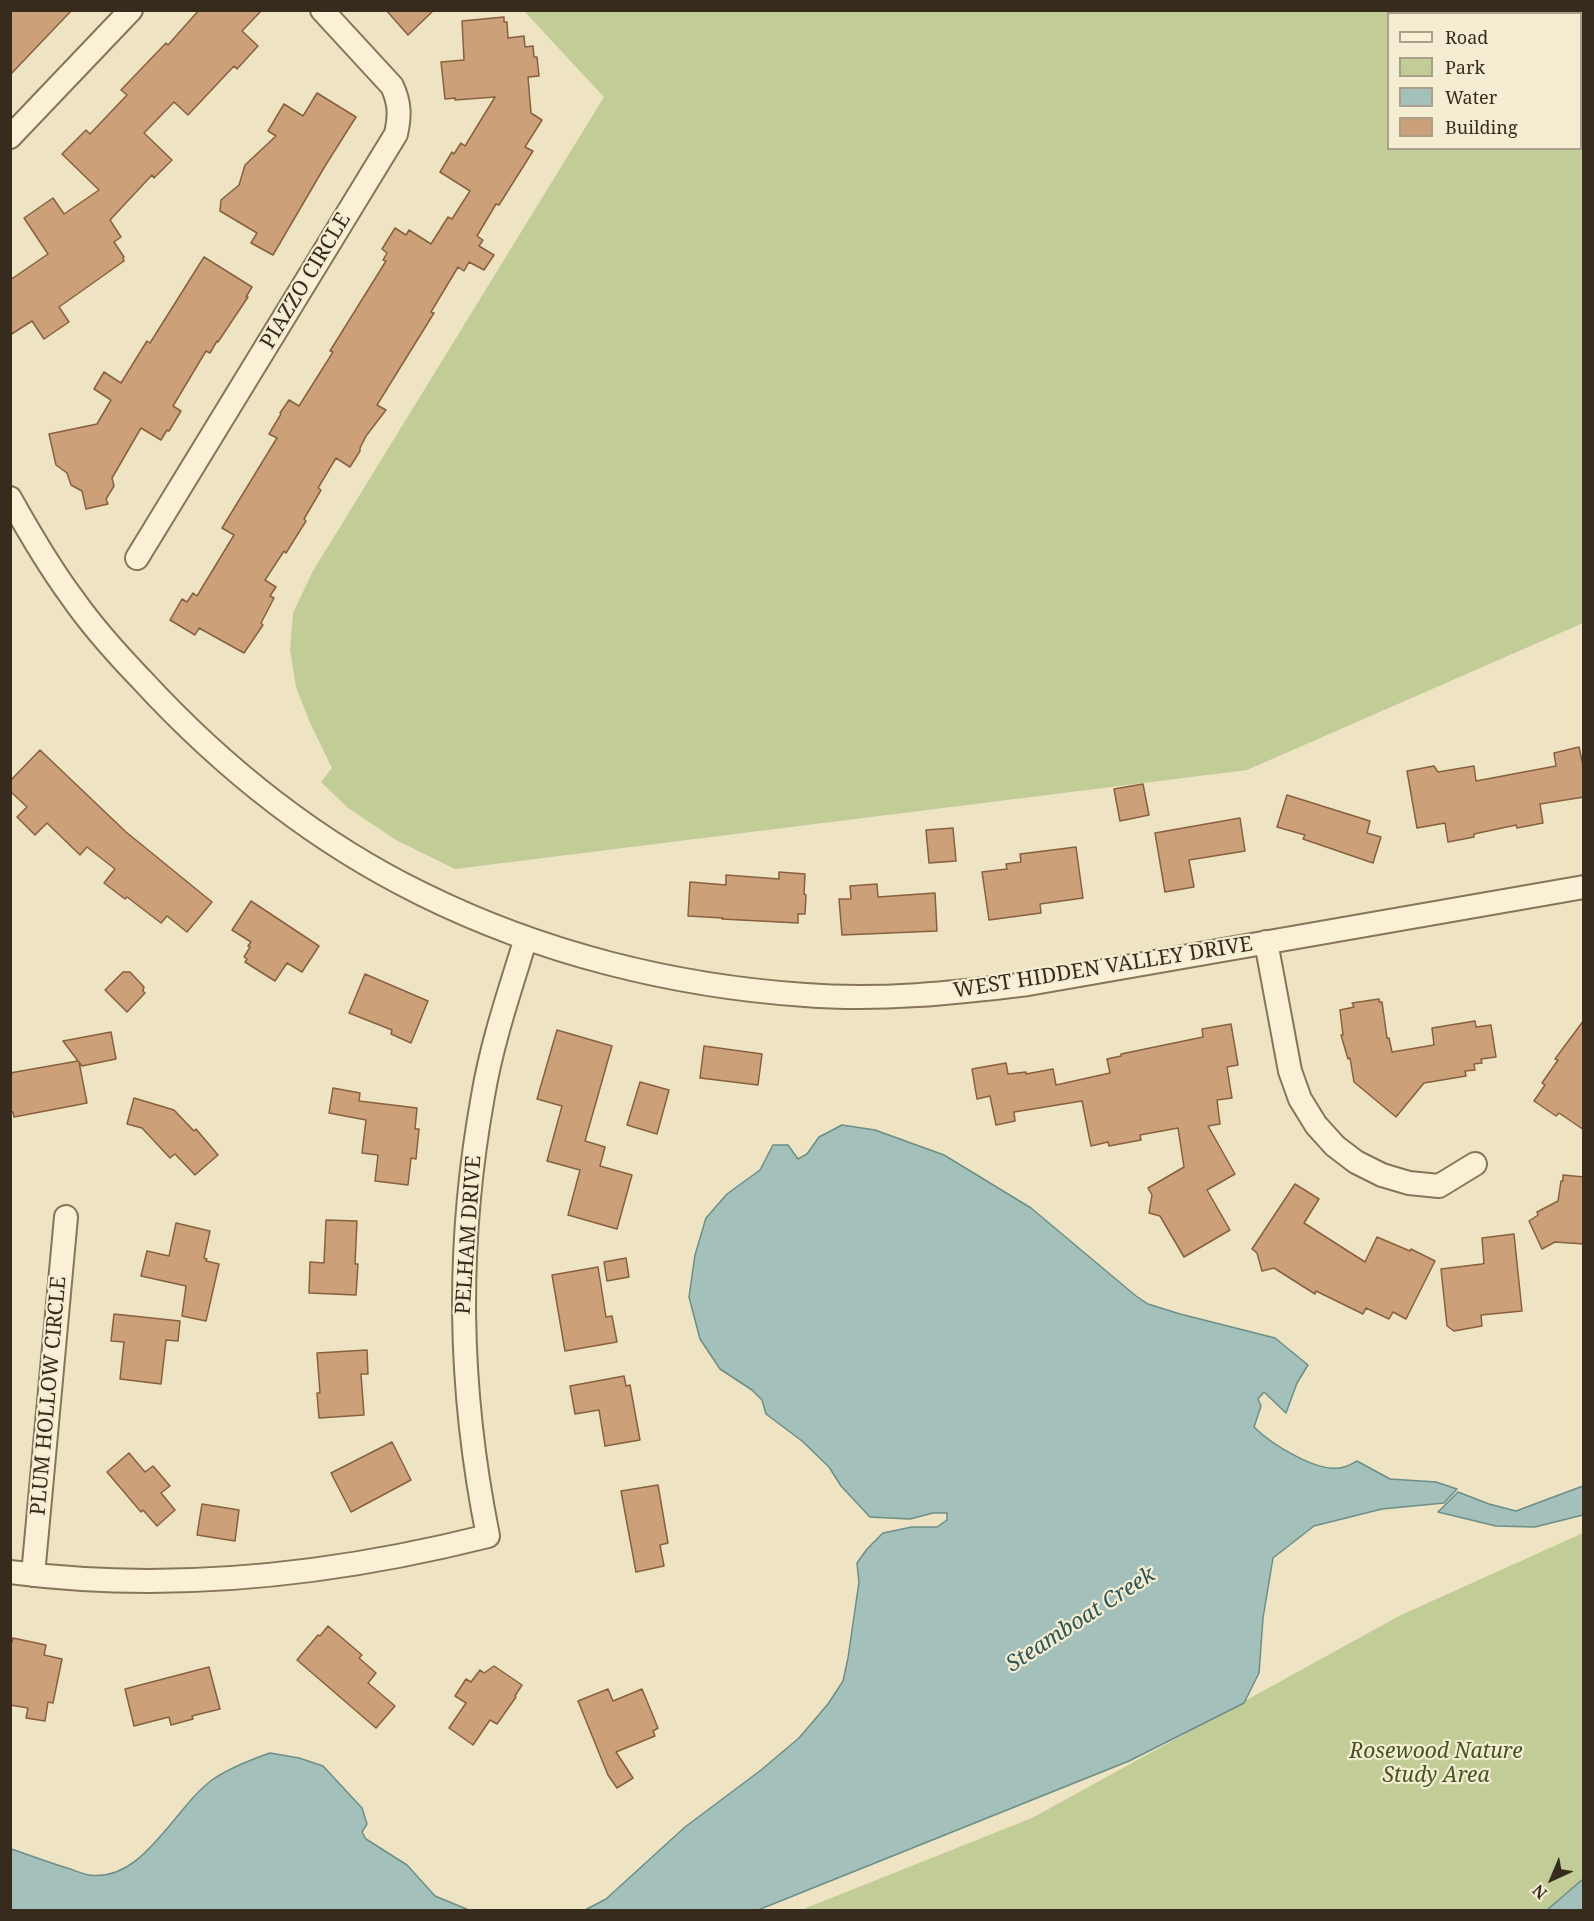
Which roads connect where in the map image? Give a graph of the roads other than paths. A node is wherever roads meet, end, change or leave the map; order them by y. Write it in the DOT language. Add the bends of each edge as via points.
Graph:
graph roads {
  1 [pos="131,10"];
  2 [pos="322,10"];
  3 [pos="10,137"];
  4 [pos="10,498"];
  5 [pos="137,558"];
  6 [pos="1584,887"];
  7 [pos="526,938"];
  8 [pos="1266,942"];
  9 [pos="1475,1164"];
  10 [pos="66,1217"];
  11 [pos="22,1574"];
  1 -- 3 [label="street"];
  2 -- 5 [label="street, PIAZZO CIRCLE" via="392,86 399,101 396,134"];
  4 -- 7 [label="street, WEST HIDDEN VALLEY DRIVE" via="72,598 120,657 171,712 234,769 294,818 351,855 421,894"];
  6 -- 8 [label="street, WEST HIDDEN VALLEY DRIVE"];
  7 -- 8 [label="street, WEST HIDDEN VALLEY DRIVE" via="665,977 807,996 882,997 1028,984"];
  7 -- 11 [label="street, PELHAM DRIVE" via="483,1094 464,1249 468,1413 488,1536 373,1561 293,1573 119,1580"];
  8 -- 9 [label="street" via="1290,1071 1300,1099 1335,1146 1356,1162 1409,1183 1439,1186"];
  10 -- 11 [label="street, PLUM HOLLOW CIRCLE"];
}
